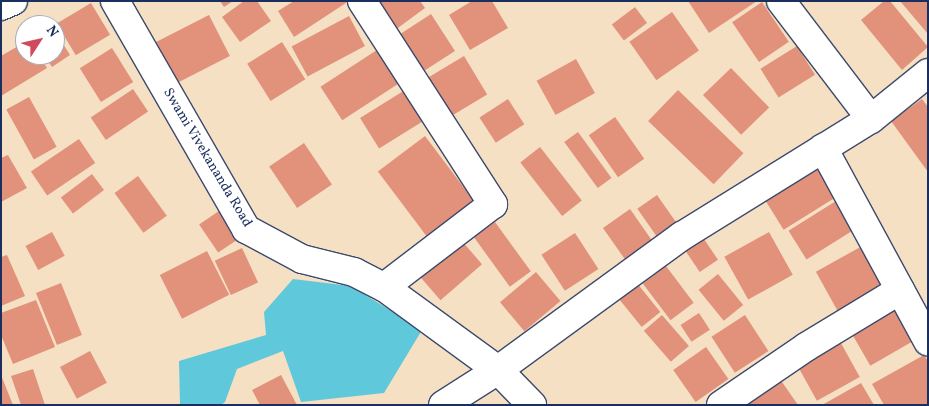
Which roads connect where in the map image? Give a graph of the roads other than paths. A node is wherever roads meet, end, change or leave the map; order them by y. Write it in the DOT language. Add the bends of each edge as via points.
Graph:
graph roads {
  1 [pos="13,1"];
  2 [pos="362,1"];
  3 [pos="781,1"];
  4 [pos="115,2"];
  5 [pos="1,6"];
  6 [pos="928,73"];
  7 [pos="871,119"];
  8 [pos="824,148"];
  9 [pos="384,287"];
  10 [pos="900,290"];
  11 [pos="928,341"];
  12 [pos="498,370"];
  13 [pos="443,405"];
  14 [pos="532,405"];
  15 [pos="721,405"];
  1 -- 5 [label="street"];
  2 -- 9 [label="street" via="492,204"];
  3 -- 7 [label="street"];
  4 -- 9 [label="street, Swami Vivekananda Road" via="246,229 302,259 354,272"];
  6 -- 7 [label="street"];
  7 -- 8 [label="street"];
  8 -- 10 [label="street"];
  8 -- 12 [label="street" via="682,236"];
  9 -- 12 [label="street, Swami Vivekananda Road"];
  10 -- 11 [label="street"];
  10 -- 15 [label="street" via="806,346"];
  12 -- 13 [label="street"];
  12 -- 14 [label="street, Swami Vivekananda Road"];
}
